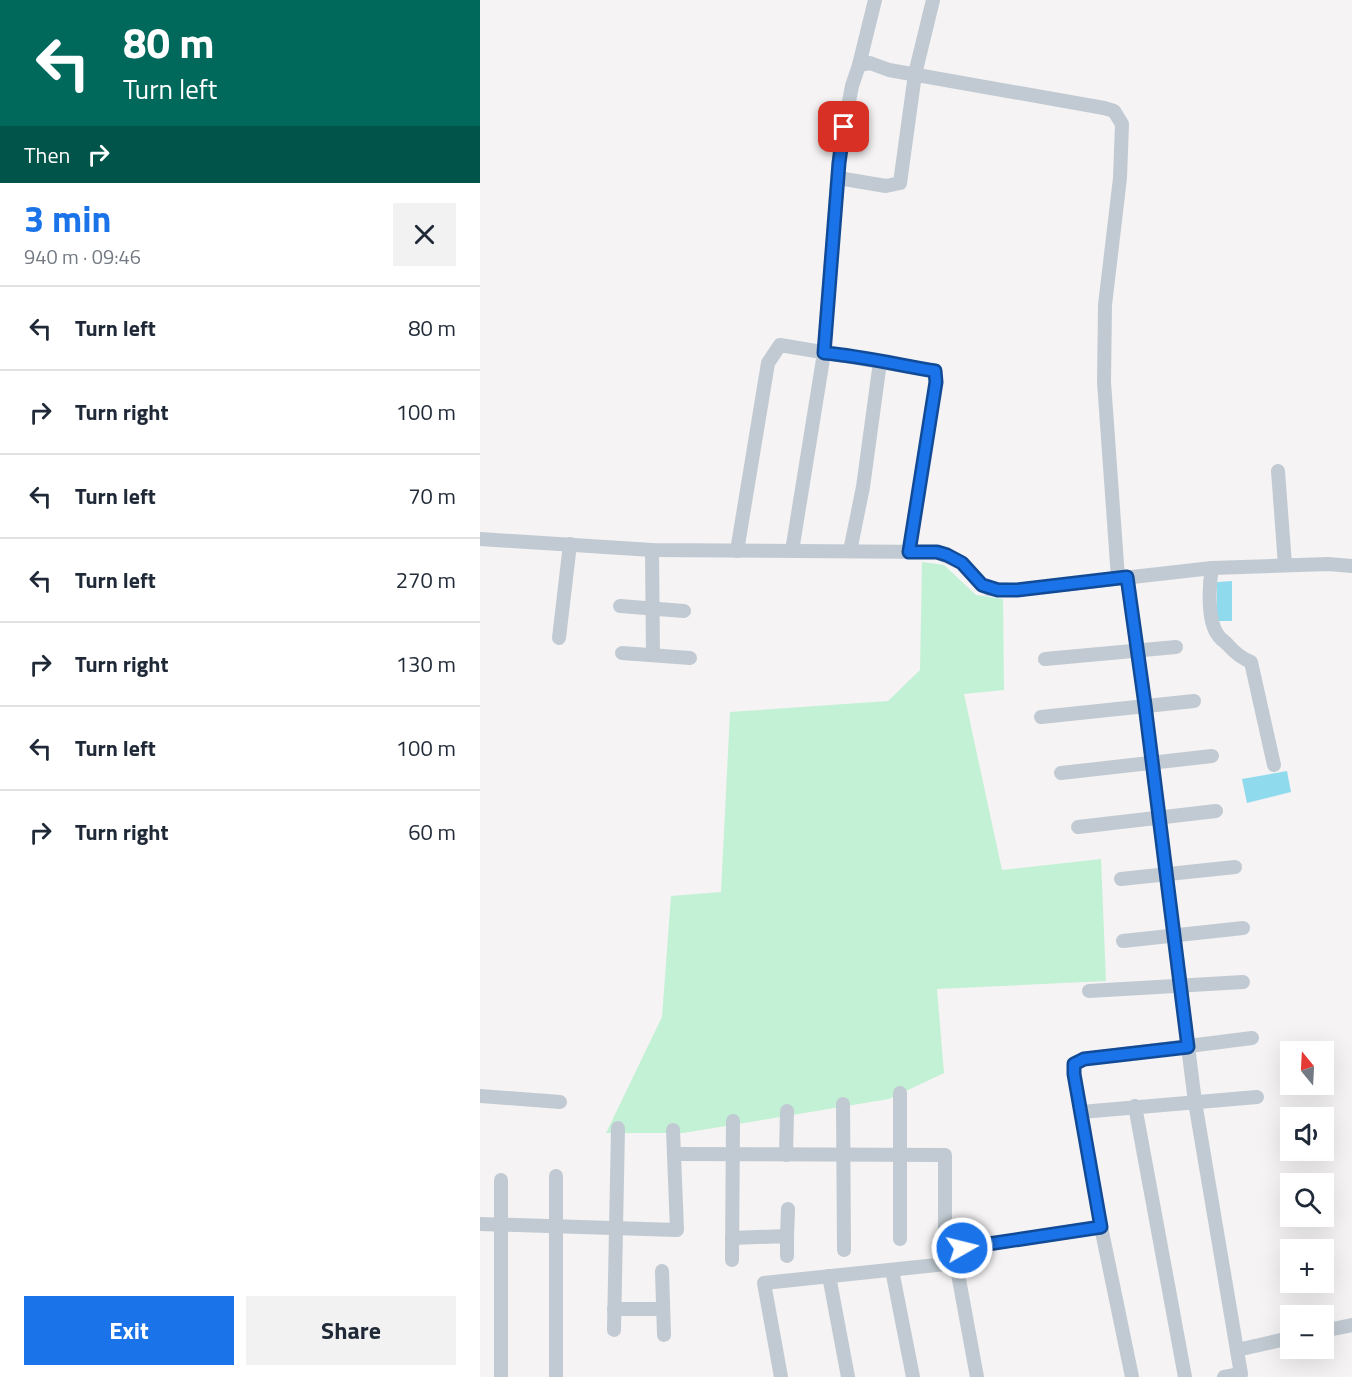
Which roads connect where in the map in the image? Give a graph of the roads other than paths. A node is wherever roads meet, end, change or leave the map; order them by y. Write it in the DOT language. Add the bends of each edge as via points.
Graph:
graph roads {
  1 [pos="875,0"];
  2 [pos="933,0"];
  3 [pos="859,65"];
  4 [pos="915,74"];
  5 [pos="838,178"];
  6 [pos="824,353"];
  7 [pos="880,362"];
  8 [pos="1278,471"];
  9 [pos="480,539"];
  10 [pos="570,544"];
  11 [pos="651,550"];
  12 [pos="737,550"];
  13 [pos="792,551"];
  14 [pos="850,551"];
  15 [pos="909,552"];
  16 [pos="1285,565"];
  17 [pos="1352,566"];
  18 [pos="1212,568"];
  19 [pos="1122,578"];
  20 [pos="620,606"];
  21 [pos="652,609"];
  22 [pos="684,611"];
  23 [pos="559,638"];
  24 [pos="1176,646"];
  25 [pos="1138,651"];
  26 [pos="622,653"];
  27 [pos="653,655"];
  28 [pos="690,658"];
  29 [pos="1045,659"];
  30 [pos="1194,701"];
  31 [pos="1145,705"];
  32 [pos="1041,717"];
  33 [pos="1212,756"];
  34 [pos="1153,764"];
  35 [pos="1274,765"];
  36 [pos="1061,773"];
  37 [pos="1216,811"];
  38 [pos="1160,818"];
  39 [pos="1078,827"];
  40 [pos="1235,867"];
  41 [pos="1167,874"];
  42 [pos="1120,879"];
  43 [pos="1243,928"];
  44 [pos="1174,934"];
  45 [pos="1123,941"];
  46 [pos="1243,982"];
  47 [pos="1180,986"];
  48 [pos="1089,991"];
  49 [pos="1252,1038"];
  50 [pos="1188,1047"];
  51 [pos="900,1094"];
  52 [pos="480,1096"];
  53 [pos="1257,1097"];
  54 [pos="560,1102"];
  55 [pos="1195,1102"];
  56 [pos="843,1104"];
  57 [pos="1135,1106"];
  58 [pos="787,1112"];
  59 [pos="1081,1112"];
  60 [pos="733,1121"];
  61 [pos="618,1128"];
  62 [pos="674,1130"];
  63 [pos="674,1154"];
  64 [pos="732,1155"];
  65 [pos="786,1155"];
  66 [pos="843,1155"];
  67 [pos="900,1155"];
  68 [pos="556,1176"];
  69 [pos="501,1180"];
  70 [pos="788,1209"];
  71 [pos="480,1224"];
  72 [pos="501,1225"];
  73 [pos="556,1226"];
  74 [pos="1101,1227"];
  75 [pos="616,1228"];
  76 [pos="945,1232"];
  77 [pos="788,1236"];
  78 [pos="732,1238"];
  79 [pos="900,1239"];
  80 [pos="844,1250"];
  81 [pos="787,1256"];
  82 [pos="732,1260"];
  83 [pos="956,1263"];
  84 [pos="892,1270"];
  85 [pos="662,1271"];
  86 [pos="830,1276"];
  87 [pos="614,1309"];
  88 [pos="663,1309"];
  89 [pos="1352,1324"];
  90 [pos="1334,1328"];
  91 [pos="614,1330"];
  92 [pos="664,1335"];
  93 [pos="1280,1340"];
  94 [pos="1237,1350"];
  95 [pos="501,1377"];
  96 [pos="556,1377"];
  97 [pos="781,1377"];
  98 [pos="848,1377"];
  99 [pos="913,1377"];
  100 [pos="977,1377"];
  101 [pos="1132,1377"];
  102 [pos="1185,1377"];
  103 [pos="1224,1377"];
  1 -- 3 [label="street"];
  2 -- 4 [label="street"];
  3 -- 4 [label="street" via="870,63"];
  3 -- 5 [label="street" via="840,148"];
  4 -- 5 [label="street" via="900,183 886,186"];
  4 -- 19 [label="street" via="1104,108 1114,111 1122,124 1120,178 1105,305 1104,382"];
  5 -- 6 [label="street"];
  6 -- 7 [label="street"];
  6 -- 12 [label="street" via="780,345 768,363"];
  6 -- 13 [label="street"];
  7 -- 14 [label="street"];
  7 -- 15 [label="street" via="935,371"];
  8 -- 16 [label="street"];
  9 -- 10 [label="street"];
  10 -- 11 [label="street"];
  10 -- 23 [label="street"];
  11 -- 12 [label="street"];
  11 -- 21 [label="street"];
  12 -- 13 [label="street"];
  13 -- 14 [label="street"];
  14 -- 15 [label="street"];
  15 -- 19 [label="street" via="947,555 962,563 982,585 998,590"];
  16 -- 17 [label="street"];
  16 -- 18 [label="street"];
  18 -- 19 [label="street"];
  18 -- 35 [label="street" via="1210,611 1214,628 1234,651 1251,662"];
  19 -- 25 [label="street"];
  20 -- 21 [label="street"];
  21 -- 22 [label="street"];
  21 -- 27 [label="street"];
  24 -- 25 [label="street"];
  25 -- 29 [label="street"];
  25 -- 31 [label="street"];
  26 -- 27 [label="street"];
  27 -- 28 [label="street"];
  30 -- 31 [label="street"];
  31 -- 32 [label="street"];
  31 -- 34 [label="street"];
  33 -- 34 [label="street"];
  34 -- 36 [label="street"];
  34 -- 38 [label="street"];
  37 -- 38 [label="street"];
  38 -- 39 [label="street"];
  38 -- 41 [label="street"];
  40 -- 41 [label="street"];
  41 -- 42 [label="street"];
  41 -- 44 [label="street"];
  43 -- 44 [label="street"];
  44 -- 45 [label="street"];
  44 -- 47 [label="street"];
  46 -- 47 [label="street"];
  47 -- 48 [label="street"];
  47 -- 50 [label="street"];
  49 -- 50 [label="street"];
  50 -- 55 [label="street"];
  50 -- 59 [label="street" via="1078,1061 1073,1069"];
  51 -- 67 [label="street"];
  52 -- 54 [label="street"];
  53 -- 55 [label="street"];
  55 -- 57 [label="street"];
  55 -- 94 [label="street"];
  56 -- 66 [label="street"];
  57 -- 59 [label="street"];
  57 -- 102 [label="street"];
  58 -- 65 [label="street"];
  59 -- 74 [label="street"];
  60 -- 64 [label="street"];
  61 -- 75 [label="street"];
  62 -- 63 [label="street"];
  63 -- 64 [label="street"];
  63 -- 75 [label="street" via="676,1230"];
  64 -- 65 [label="street"];
  64 -- 78 [label="street"];
  65 -- 66 [label="street"];
  66 -- 67 [label="street"];
  66 -- 80 [label="street"];
  67 -- 76 [label="street" via="945,1155"];
  67 -- 79 [label="street"];
  68 -- 73 [label="street"];
  69 -- 72 [label="street"];
  70 -- 77 [label="street"];
  71 -- 72 [label="street"];
  72 -- 73 [label="street"];
  72 -- 95 [label="street"];
  73 -- 75 [label="street"];
  73 -- 96 [label="street"];
  74 -- 83 [label="street" via="962,1248"];
  74 -- 101 [label="street"];
  75 -- 87 [label="street"];
  77 -- 78 [label="street"];
  77 -- 81 [label="street"];
  78 -- 82 [label="street"];
  83 -- 84 [label="street"];
  83 -- 100 [label="street"];
  84 -- 86 [label="street"];
  84 -- 99 [label="street"];
  85 -- 88 [label="street"];
  86 -- 97 [label="street" via="764,1283"];
  86 -- 98 [label="street"];
  87 -- 88 [label="street"];
  87 -- 91 [label="street"];
  88 -- 92 [label="street"];
  89 -- 90 [label="street"];
  93 -- 94 [label="street"];
  94 -- 103 [label="street" via="1241,1374"];
}
